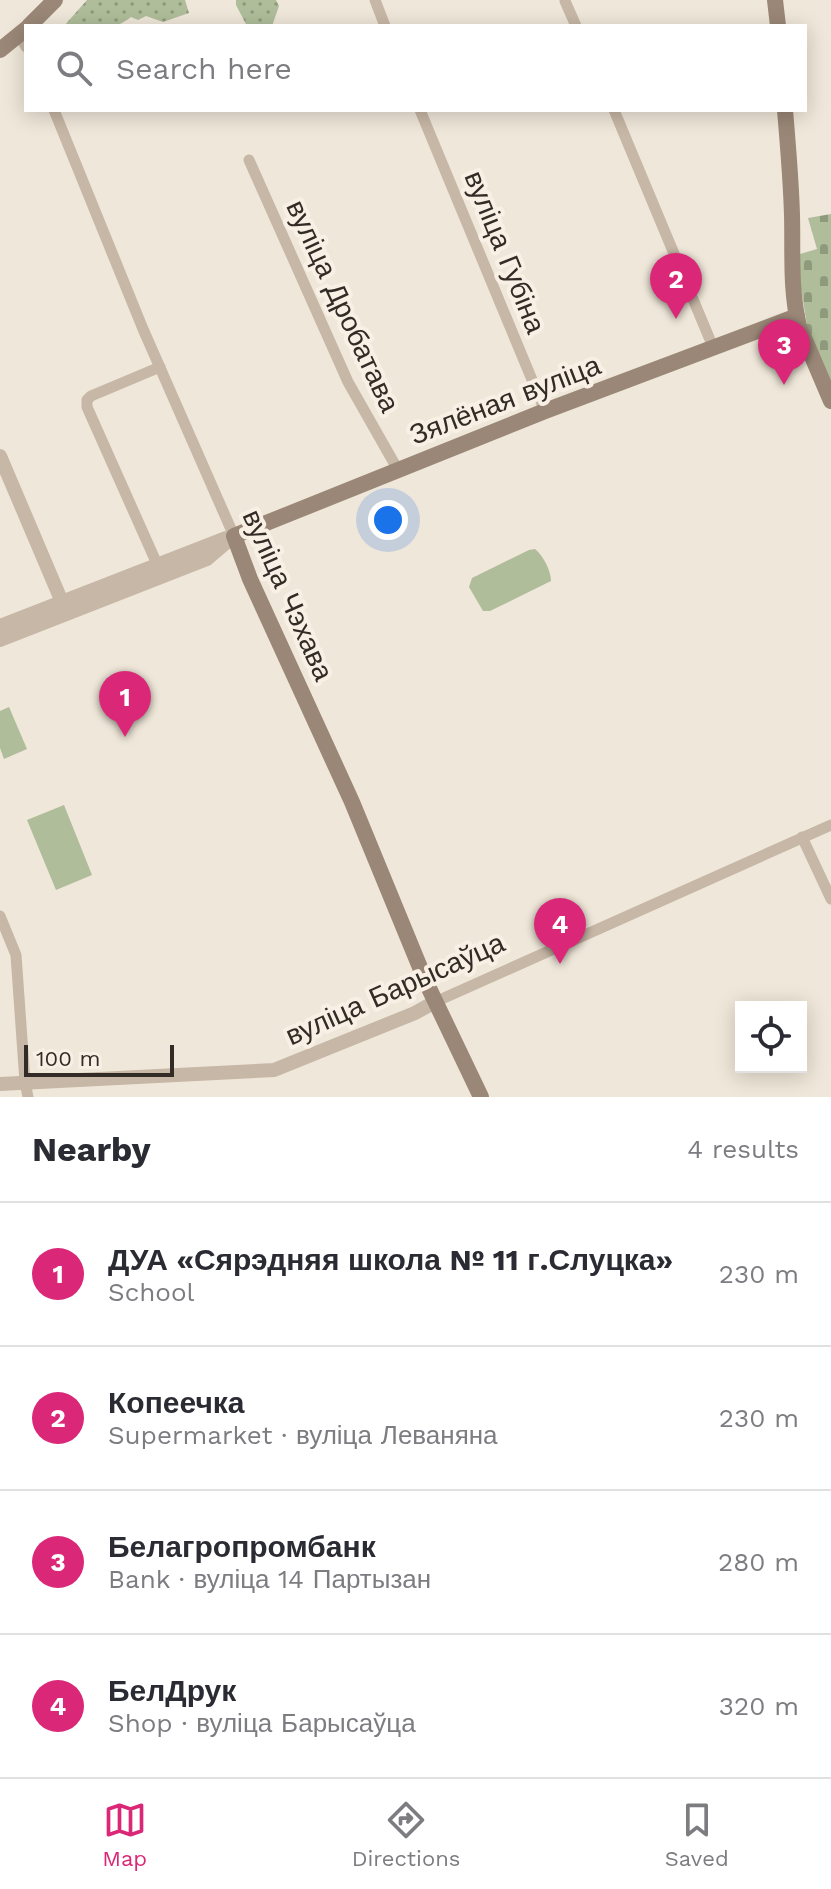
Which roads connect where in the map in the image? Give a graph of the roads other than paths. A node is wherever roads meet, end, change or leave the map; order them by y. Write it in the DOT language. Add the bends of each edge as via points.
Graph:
graph roads {
  1 [pos="55,0"];
  2 [pos="375,0"];
  3 [pos="775,0"];
  4 [pos="565,1"];
  5 [pos="34,24"];
  6 [pos="384,24"];
  7 [pos="575,24"];
  8 [pos="778,24"];
  9 [pos="24,35"];
  10 [pos="0,50"];
  11 [pos="55,112"];
  12 [pos="421,112"];
  13 [pos="615,112"];
  14 [pos="785,112"];
  15 [pos="249,160"];
  16 [pos="797,316"];
  17 [pos="713,347"];
  18 [pos="160,367"];
  19 [pos="831,401"];
  20 [pos="545,411"];
  21 [pos="0,456"];
  22 [pos="398,470"];
  23 [pos="234,536"];
  24 [pos="157,564"];
  25 [pos="62,602"];
  26 [pos="0,626"];
  27 [pos="0,640"];
  28 [pos="831,825"];
  29 [pos="802,837"];
  30 [pos="831,899"];
  31 [pos="0,916"];
  32 [pos="435,1002"];
  33 [pos="0,1084"];
  34 [pos="27,1090"];
  35 [pos="481,1097"];
  1 -- 5 [label="main road"];
  2 -- 6 [label="street"];
  3 -- 8 [label="main road"];
  4 -- 7 [label="street"];
  9 -- 10 [label="main road"];
  11 -- 18 [label="street, вуліца Чэхава"];
  12 -- 20 [label="street, вуліца Губіна"];
  13 -- 17 [label="street"];
  14 -- 16 [label="main road"];
  15 -- 22 [label="street, вуліца Дробатава" via="348,382"];
  16 -- 17 [label="main road, Зялёная вуліца"];
  16 -- 19 [label="main road"];
  17 -- 20 [label="main road, Зялёная вуліца"];
  18 -- 23 [label="street, вуліца Чэхава"];
  18 -- 24 [label="street" via="87,400"];
  20 -- 22 [label="main road, Зялёная вуліца"];
  21 -- 25 [label="street"];
  22 -- 23 [label="main road, Зялёная вуліца"];
  23 -- 24 [label="street, Зялёная вуліца"];
  23 -- 27 [label="street, Зялёная вуліца" via="207,559"];
  23 -- 32 [label="main road, вуліца Чэхава"];
  24 -- 25 [label="street, Зялёная вуліца"];
  25 -- 26 [label="street, Зялёная вуліца"];
  28 -- 29 [label="street, вуліца Барысаўца"];
  29 -- 30 [label="street"];
  29 -- 32 [label="street, вуліца Барысаўца"];
  31 -- 34 [label="street" via="16,955"];
  32 -- 34 [label="street, вуліца Барысаўца" via="274,1070"];
  32 -- 35 [label="main road, вуліца Чэхава"];
  33 -- 34 [label="street, вуліца Барысаўца"];
}
